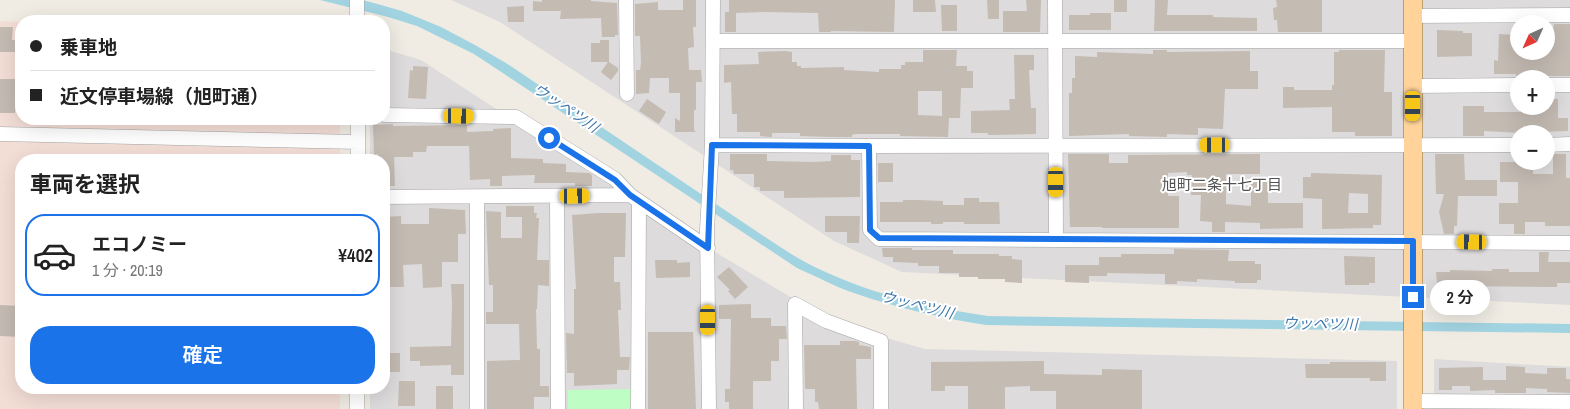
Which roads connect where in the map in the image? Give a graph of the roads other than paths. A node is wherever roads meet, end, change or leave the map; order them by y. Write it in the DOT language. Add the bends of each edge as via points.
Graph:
graph roads {
  1 [pos="357,0"];
  2 [pos="626,0"];
  3 [pos="713,0"];
  4 [pos="1055,0"];
  5 [pos="1413,8"];
  6 [pos="357,15"];
  7 [pos="1570,15"];
  8 [pos="713,41"];
  9 [pos="1413,41"];
  10 [pos="1055,42"];
  11 [pos="1510,85"];
  12 [pos="1555,85"];
  13 [pos="1570,85"];
  14 [pos="1413,86"];
  15 [pos="627,94"];
  16 [pos="390,115"];
  17 [pos="358,125"];
  18 [pos="0,134"];
  19 [pos="358,142"];
  20 [pos="1570,144"];
  21 [pos="712,145"];
  22 [pos="1056,145"];
  23 [pos="1510,145"];
  24 [pos="1555,145"];
  25 [pos="869,146"];
  26 [pos="1413,146"];
  27 [pos="358,154"];
  28 [pos="557,196"];
  29 [pos="390,197"];
  30 [pos="478,197"];
  31 [pos="635,198"];
  32 [pos="1056,238"];
  33 [pos="1413,241"];
  34 [pos="1570,243"];
  35 [pos="708,248"];
  36 [pos="357,394"];
  37 [pos="1570,402"];
  38 [pos="1413,405"];
  39 [pos="357,409"];
  40 [pos="477,409"];
  41 [pos="558,409"];
  42 [pos="638,409"];
  43 [pos="709,409"];
  44 [pos="796,409"];
  45 [pos="881,409"];
  1 -- 6 [label="street"];
  2 -- 15 [label="street"];
  3 -- 8 [label="street"];
  4 -- 10 [label="street"];
  5 -- 7 [label="street"];
  5 -- 9 [label="main road"];
  8 -- 10 [label="street"];
  8 -- 21 [label="street"];
  9 -- 10 [label="street"];
  9 -- 14 [label="main road"];
  10 -- 22 [label="street"];
  11 -- 14 [label="street"];
  12 -- 13 [label="street"];
  14 -- 26 [label="main road"];
  16 -- 31 [label="street" via="516,117 615,180"];
  17 -- 19 [label="street"];
  18 -- 19 [label="street"];
  19 -- 27 [label="street"];
  20 -- 24 [label="street"];
  21 -- 25 [label="street"];
  21 -- 35 [label="street"];
  22 -- 25 [label="street"];
  22 -- 26 [label="street"];
  22 -- 32 [label="street"];
  23 -- 26 [label="street"];
  25 -- 32 [label="street" via="870,230 879,238"];
  26 -- 33 [label="main road"];
  28 -- 30 [label="street"];
  28 -- 31 [label="street"];
  28 -- 41 [label="street"];
  29 -- 30 [label="street"];
  30 -- 40 [label="street"];
  31 -- 35 [label="street"];
  31 -- 42 [label="street"];
  32 -- 33 [label="street"];
  33 -- 34 [label="street"];
  33 -- 38 [label="main road"];
  35 -- 43 [label="street"];
  36 -- 39 [label="street"];
  37 -- 38 [label="street"];
  44 -- 45 [label="street" via="795,304 826,321 881,341"];
}
